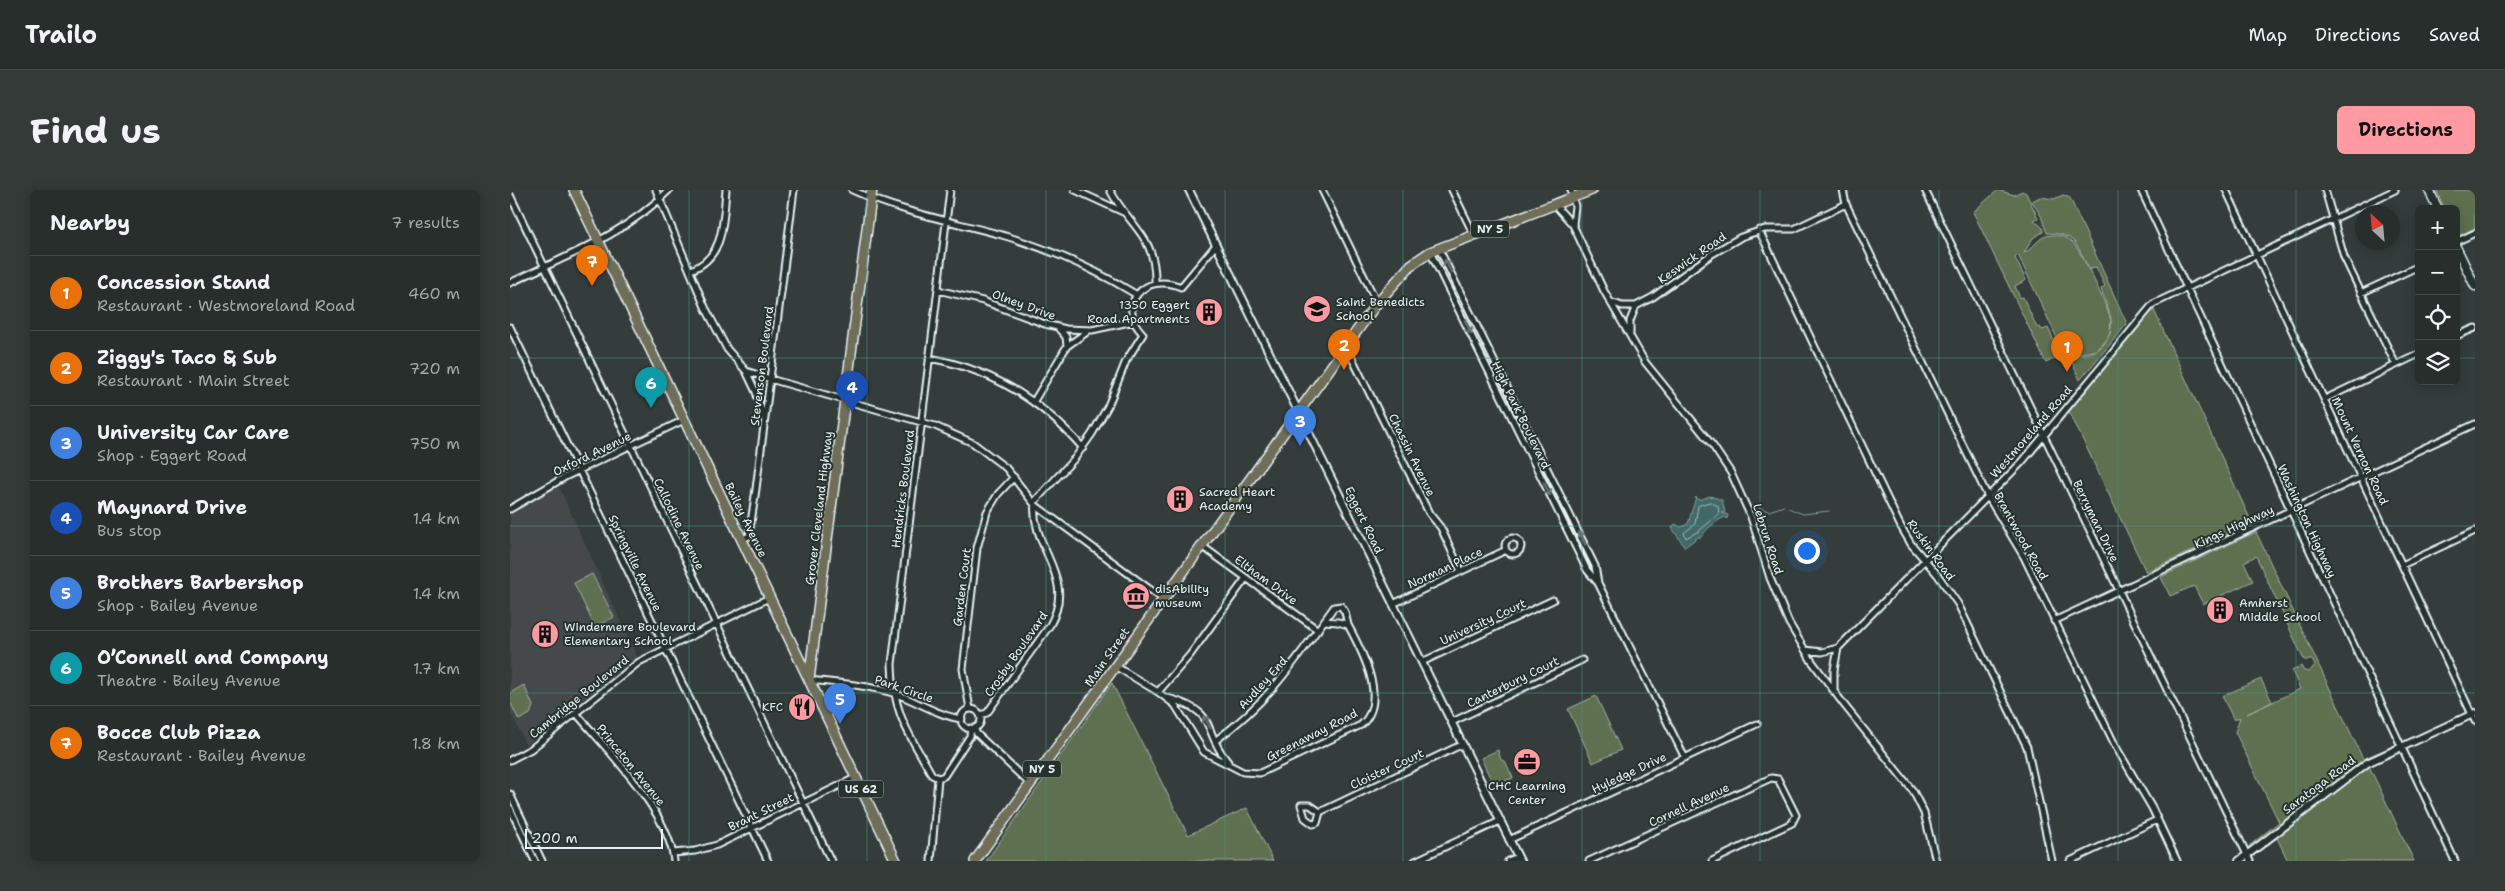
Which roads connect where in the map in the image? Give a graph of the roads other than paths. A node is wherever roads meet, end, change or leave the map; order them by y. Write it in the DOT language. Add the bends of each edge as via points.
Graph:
graph roads {
  1 [pos="574,190"];
  2 [pos="656,190"];
  3 [pos="669,190"];
  4 [pos="726,190"];
  5 [pos="794,190"];
  6 [pos="852,190"];
  7 [pos="950,190"];
  8 [pos="1075,190"];
  9 [pos="1189,190"];
  10 [pos="1322,190"];
  11 [pos="1452,190"];
  12 [pos="1592,190"];
  13 [pos="1843,190"];
  14 [pos="1925,190"];
  15 [pos="2141,190"];
  16 [pos="2226,190"];
  17 [pos="2324,190"];
  18 [pos="2395,190"];
  19 [pos="2429,190"];
  20 [pos="1112,192"];
  21 [pos="1573,193"];
  22 [pos="872,194"];
  23 [pos="510,195"];
  24 [pos="660,199"];
  25 [pos="1104,202"];
  26 [pos="1846,204"];
  27 [pos="1555,205"];
  28 [pos="2436,205"];
  29 [pos="1125,213"];
  30 [pos="2333,218"];
  31 [pos="946,222"];
  32 [pos="1573,225"];
  33 [pos="1759,230"];
  34 [pos="2475,233"];
  35 [pos="1474,235"];
  36 [pos="2460,240"];
  37 [pos="598,241"];
  38 [pos="1216,245"];
  39 [pos="2457,250"];
  40 [pos="1435,251"];
  41 [pos="2257,255"];
  42 [pos="544,266"];
  43 [pos="2415,268"];
  44 [pos="691,270"];
  45 [pos="1155,282"];
  46 [pos="510,283"];
  47 [pos="2475,286"];
  48 [pos="2187,288"];
  49 [pos="938,290"];
  50 [pos="2361,293"];
  51 [pos="1138,294"];
  52 [pos="1465,301"];
  53 [pos="1610,301"];
  54 [pos="1377,303"];
  55 [pos="1456,304"];
  56 [pos="1636,306"];
  57 [pos="1134,321"];
  58 [pos="510,328"];
  59 [pos="1057,328"];
  60 [pos="2475,328"];
  61 [pos="1092,330"];
  62 [pos="2460,334"];
  63 [pos="1630,338"];
  64 [pos="1067,346"];
  65 [pos="1346,346"];
  66 [pos="2415,356"];
  67 [pos="929,358"];
  68 [pos="2396,365"];
  69 [pos="746,371"];
  70 [pos="770,379"];
  71 [pos="2325,399"];
  72 [pos="846,400"];
  73 [pos="1034,401"];
  74 [pos="1298,413"];
  75 [pos="684,420"];
  76 [pos="764,422"];
  77 [pos="921,422"];
  78 [pos="1525,423"];
  79 [pos="2475,424"];
  80 [pos="1517,427"];
  81 [pos="2044,435"];
  82 [pos="630,446"];
  83 [pos="1083,448"];
  84 [pos="579,470"];
  85 [pos="1014,477"];
  86 [pos="2362,478"];
  87 [pos="1988,497"];
  88 [pos="1035,505"];
  89 [pos="510,509"];
  90 [pos="2292,511"];
  91 [pos="2475,531"];
  92 [pos="741,540"];
  93 [pos="1202,546"];
  94 [pos="1506,550"];
  95 [pos="1926,560"];
  96 [pos="2402,565"];
  97 [pos="1461,571"];
  98 [pos="1246,578"];
  99 [pos="1598,583"];
  100 [pos="2119,591"];
  101 [pos="769,598"];
  102 [pos="1163,599"];
  103 [pos="1553,600"];
  104 [pos="1393,604"];
  105 [pos="1324,621"];
  106 [pos="2054,621"];
  107 [pos="716,624"];
  108 [pos="1348,625"];
  109 [pos="1318,630"];
  110 [pos="814,648"];
  111 [pos="1838,648"];
  112 [pos="665,649"];
  113 [pos="1805,650"];
  114 [pos="796,656"];
  115 [pos="1582,660"];
  116 [pos="1422,662"];
  117 [pos="1115,666"];
  118 [pos="809,680"];
  119 [pos="1834,691"];
  120 [pos="1158,692"];
  121 [pos="894,693"];
  122 [pos="1167,698"];
  123 [pos="970,709"];
  124 [pos="576,713"];
  125 [pos="2473,714"];
  126 [pos="980,715"];
  127 [pos="962,719"];
  128 [pos="2475,721"];
  129 [pos="1452,722"];
  130 [pos="1757,724"];
  131 [pos="973,728"];
  132 [pos="1215,741"];
  133 [pos="1463,744"];
  134 [pos="2402,747"];
  135 [pos="1685,758"];
  136 [pos="510,760"];
  137 [pos="1230,764"];
  138 [pos="855,778"];
  139 [pos="938,778"];
  140 [pos="1030,785"];
  141 [pos="510,794"];
  142 [pos="803,803"];
  143 [pos="510,808"];
  144 [pos="1320,812"];
  145 [pos="1500,820"];
  146 [pos="2157,820"];
  147 [pos="752,828"];
  148 [pos="1509,840"];
  149 [pos="673,853"];
  150 [pos="2248,858"];
  151 [pos="1518,859"];
  152 [pos="535,861"];
  153 [pos="542,861"];
  154 [pos="674,861"];
  155 [pos="768,861"];
  156 [pos="831,861"];
  157 [pos="896,861"];
  158 [pos="931,861"];
  159 [pos="975,861"];
  160 [pos="1415,861"];
  161 [pos="1508,861"];
  162 [pos="1589,861"];
  163 [pos="1712,861"];
  164 [pos="1936,861"];
  165 [pos="2052,861"];
  166 [pos="2070,861"];
  167 [pos="2177,861"];
  168 [pos="2238,861"];
  169 [pos="2455,861"];
  1 -- 37 [label="main road, Bailey Avenue / US 62"];
  2 -- 24 [label="street"];
  3 -- 24 [label="street"];
  4 -- 44 [label="street" via="721,235 716,249 708,260"];
  5 -- 70 [label="street, Stevenson Boulevard"];
  6 -- 22 [label="street"];
  7 -- 31 [label="street, Hendricks Boulevard"];
  8 -- 25 [label="street"];
  9 -- 38 [label="street, Eggert Road"];
  10 -- 54 [label="street"];
  11 -- 35 [label="street"];
  12 -- 21 [label="main road, Main Street / NY 5"];
  13 -- 26 [label="street, Brantwood Road"];
  14 -- 81 [label="street, Berryman Drive"];
  15 -- 48 [label="street, Washington Highway"];
  16 -- 41 [label="street, Mount Vernon Road"];
  17 -- 30 [label="street"];
  18 -- 30 [label="street, Westmoreland Road"];
  19 -- 28 [label="main road"];
  20 -- 25 [label="street"];
  20 -- 29 [label="street"];
  21 -- 27 [label="main road, Main Street / NY 5"];
  21 -- 32 [label="street, Lebrun Road"];
  22 -- 31 [label="street"];
  22 -- 72 [label="main road, Grover Cleveland Highway"];
  23 -- 42 [label="street, Callodine Avenue"];
  24 -- 37 [label="street" via="634,221"];
  24 -- 44 [label="street"];
  25 -- 29 [label="street"];
  26 -- 33 [label="street, Keswick Road" via="1794,229"];
  26 -- 87 [label="street, Brantwood Road"];
  27 -- 32 [label="street, Lebrun Road"];
  27 -- 35 [label="main road, Main Street / NY 5"];
  29 -- 45 [label="street" via="1141,230 1150,247"];
  30 -- 41 [label="street, Westmoreland Road"];
  30 -- 50 [label="street" via="2344,257"];
  31 -- 49 [label="street, Hendricks Boulevard"];
  31 -- 51 [label="street" via="1004,236 1060,255"];
  32 -- 53 [label="street, Lebrun Road"];
  33 -- 56 [label="street, Keswick Road" via="1725,246 1653,298"];
  33 -- 95 [label="street, Ruskin Road" via="1900,525"];
  34 -- 36 [label="street"];
  35 -- 40 [label="main road, Main Street / NY 5"];
  37 -- 42 [label="street"];
  37 -- 75 [label="main road, Bailey Avenue / US 62"];
  38 -- 45 [label="street" via="1181,287"];
  38 -- 74 [label="street, Eggert Road"];
  39 -- 47 [label="main road"];
  52 -- 40 [label="street, High Park Boulevard, one-way"];
  40 -- 54 [label="main road, Main Street / NY 5" via="1411,265"];
  40 -- 55 [label="street, High Park Boulevard"];
  41 -- 48 [label="street, Westmoreland Road"];
  41 -- 71 [label="street, Mount Vernon Road"];
  42 -- 46 [label="street"];
  42 -- 82 [label="street, Callodine Avenue"];
  43 -- 50 [label="street"];
  44 -- 69 [label="street" via="718,333 734,359"];
  45 -- 51 [label="street"];
  48 -- 81 [label="street, Westmoreland Road" via="2153,304"];
  48 -- 90 [label="street, Washington Highway"];
  49 -- 59 [label="street, Olney Drive" via="983,301"];
  49 -- 67 [label="street, Hendricks Boulevard"];
  50 -- 68 [label="street"];
  51 -- 57 [label="street" via="1132,310"];
  52 -- 55 [label="street"];
  52 -- 78 [label="street, High Park Boulevard"];
  53 -- 56 [label="street" via="1622,306"];
  53 -- 63 [label="street, Lebrun Road"];
  54 -- 65 [label="main road, Main Street / NY 5"];
  55 -- 80 [label="street, High Park Boulevard, one-way"];
  56 -- 63 [label="street" via="1630,321"];
  57 -- 61 [label="street, Olney Drive"];
  57 -- 83 [label="street" via="1143,334 1126,361 1108,406"];
  58 -- 84 [label="street, Springville Avenue"];
  59 -- 61 [label="street, Olney Drive"];
  59 -- 64 [label="street" via="1066,337"];
  60 -- 62 [label="street"];
  61 -- 64 [label="street"];
  63 -- 113 [label="street, Lebrun Road" via="1655,376 1716,450 1735,482 1751,517 1780,605"];
  64 -- 73 [label="street"];
  65 -- 74 [label="main road, Main Street / NY 5"];
  65 -- 97 [label="street, Chassin Avenue"];
  66 -- 68 [label="street"];
  67 -- 73 [label="street" via="978,371"];
  67 -- 77 [label="street, Hendricks Boulevard"];
  68 -- 71 [label="street"];
  69 -- 70 [label="street"];
  69 -- 76 [label="street"];
  70 -- 72 [label="street"];
  70 -- 76 [label="street, Stevenson Boulevard"];
  71 -- 86 [label="street, Mount Vernon Road"];
  72 -- 77 [label="street"];
  72 -- 110 [label="main road, Grover Cleveland Highway"];
  73 -- 83 [label="street"];
  74 -- 93 [label="main road, Main Street / NY 5"];
  74 -- 104 [label="street, Eggert Road"];
  75 -- 82 [label="street, Oxford Avenue"];
  75 -- 92 [label="main road, Bailey Avenue / US 62"];
  76 -- 92 [label="street, Stevenson Boulevard" via="749,536"];
  77 -- 85 [label="street" via="972,443 996,459"];
  77 -- 121 [label="street, Hendricks Boulevard" via="893,649"];
  78 -- 80 [label="street"];
  99 -- 78 [label="street, High Park Boulevard, one-way" via="1595,566"];
  79 -- 86 [label="street, Kings Highway"];
  80 -- 99 [label="street, High Park Boulevard, one-way" via="1587,570"];
  81 -- 87 [label="street, Westmoreland Road"];
  81 -- 100 [label="street, Berryman Drive"];
  82 -- 84 [label="street, Oxford Avenue"];
  82 -- 107 [label="street, Callodine Avenue"];
  83 -- 88 [label="street" via="1038,495"];
  84 -- 89 [label="street, Oxford Avenue"];
  84 -- 112 [label="street, Springville Avenue"];
  85 -- 88 [label="street"];
  85 -- 123 [label="street, Garden Court" via="992,503 980,531 963,662"];
  86 -- 90 [label="street, Kings Highway"];
  86 -- 96 [label="street, Mount Vernon Road"];
  87 -- 95 [label="street, Westmoreland Road"];
  87 -- 106 [label="street, Brantwood Road" via="2024,557"];
  88 -- 102 [label="street"];
  88 -- 126 [label="street, Crosby Boulevard" via="1035,524 1059,582 1057,611 986,713"];
  90 -- 100 [label="street, Kings Highway"];
  90 -- 134 [label="street, Washington Highway"];
  91 -- 96 [label="street"];
  92 -- 101 [label="main road, Bailey Avenue / US 62"];
  93 -- 98 [label="street, Eltham Drive"];
  93 -- 102 [label="main road, Main Street / NY 5"];
  94 -- 97 [label="street, Norman Place"];
  95 -- 111 [label="street, Westmoreland Road"];
  95 -- 165 [label="street, Ruskin Road" via="1969,625 2027,747"];
  96 -- 125 [label="street, Mount Vernon Road"];
  97 -- 104 [label="street, Norman Place"];
  98 -- 109 [label="street, Eltham Drive"];
  98 -- 120 [label="street" via="1190,655"];
  99 -- 135 [label="street, High Park Boulevard"];
  100 -- 106 [label="street, Kings Highway"];
  100 -- 150 [label="street, Berryman Drive"];
  101 -- 107 [label="street, Cambridge Boulevard"];
  101 -- 114 [label="main road, Bailey Avenue / US 62"];
  102 -- 117 [label="main road, Main Street / NY 5"];
  103 -- 116 [label="street, University Court"];
  104 -- 116 [label="street, Eggert Road"];
  105 -- 108 [label="street"];
  105 -- 108 [label="street, Greenaway Road" via="1334,607 1341,606"];
  105 -- 109 [label="street, Greenaway Road"];
  106 -- 146 [label="street, Brantwood Road" via="2116,747"];
  107 -- 112 [label="street, Cambridge Boulevard"];
  107 -- 142 [label="street, Callodine Avenue"];
  108 -- 137 [label="street, Greenaway Road" via="1372,676 1371,710 1365,722 1260,773 1243,772"];
  109 -- 132 [label="street, Audley End" via="1266,698"];
  110 -- 114 [label="main road" via="808,657"];
  110 -- 118 [label="main road, Grover Cleveland Highway"];
  111 -- 113 [label="street" via="1822,652"];
  111 -- 119 [label="street"];
  112 -- 124 [label="street, Cambridge Boulevard" via="639,662"];
  112 -- 147 [label="street, Springville Avenue"];
  113 -- 119 [label="street, Lebrun Road"];
  114 -- 118 [label="main road, Bailey Avenue / US 62"];
  115 -- 129 [label="street, Canterbury Court"];
  116 -- 129 [label="street, Eggert Road"];
  117 -- 120 [label="street"];
  117 -- 140 [label="main road, Main Street / NY 5"];
  118 -- 121 [label="street, Park Circle" via="865,686"];
  118 -- 138 [label="main road, Bailey Avenue / US 62"];
  119 -- 164 [label="street, Lebrun Road" via="1914,791 1924,813"];
  120 -- 122 [label="street"];
  121 -- 127 [label="street, Park Circle"];
  121 -- 139 [label="street, Hendricks Boulevard" via="900,718 911,742 932,775"];
  132 -- 122 [label="street, one-way" via="1202,713 1184,702"];
  122 -- 137 [label="street, Greenaway Road" via="1183,716 1200,749"];
  123 -- 126 [label="street, Crosby Boulevard"];
  123 -- 127 [label="street" via="965,711"];
  124 -- 136 [label="street, Cambridge Boulevard" via="531,749"];
  124 -- 149 [label="street, Princeton Avenue" via="655,810"];
  125 -- 128 [label="street, Mount Vernon Road"];
  125 -- 134 [label="street, Saratoga Road"];
  126 -- 131 [label="street, Crosby Boulevard" via="981,721"];
  127 -- 131 [label="street" via="965,726"];
  129 -- 133 [label="street, Eggert Road"];
  130 -- 135 [label="street, Hyledge Drive"];
  131 -- 139 [label="street, Crosby Boulevard" via="944,776"];
  131 -- 140 [label="street"];
  132 -- 137 [label="street"];
  133 -- 144 [label="street, Cloister Court"];
  133 -- 145 [label="street, Eggert Road"];
  134 -- 150 [label="street, Saratoga Road" via="2359,768"];
  134 -- 169 [label="street, Washington Highway"];
  135 -- 148 [label="street, Hyledge Drive"];
  138 -- 142 [label="street, Brant Street"];
  138 -- 157 [label="main road, Bailey Avenue / US 62"];
  139 -- 158 [label="street"];
  140 -- 159 [label="main road, Main Street / NY 5"];
  141 -- 153 [label="street"];
  142 -- 147 [label="street, Brant Street"];
  142 -- 156 [label="street, Callodine Avenue"];
  143 -- 152 [label="street"];
  145 -- 148 [label="street, Eggert Road"];
  145 -- 160 [label="street"];
  146 -- 166 [label="street"];
  146 -- 167 [label="street, Brantwood Road"];
  147 -- 149 [label="street, Brant Street" via="706,849"];
  147 -- 155 [label="street, Springville Avenue"];
  148 -- 151 [label="street, Eggert Road"];
  149 -- 154 [label="street, Princeton Avenue"];
  150 -- 168 [label="street, Saratoga Road"];
  151 -- 161 [label="street"];
  162 -- 163 [label="street, Cornell Avenue" via="1771,778 1778,779 1796,815 1792,824"];
}
